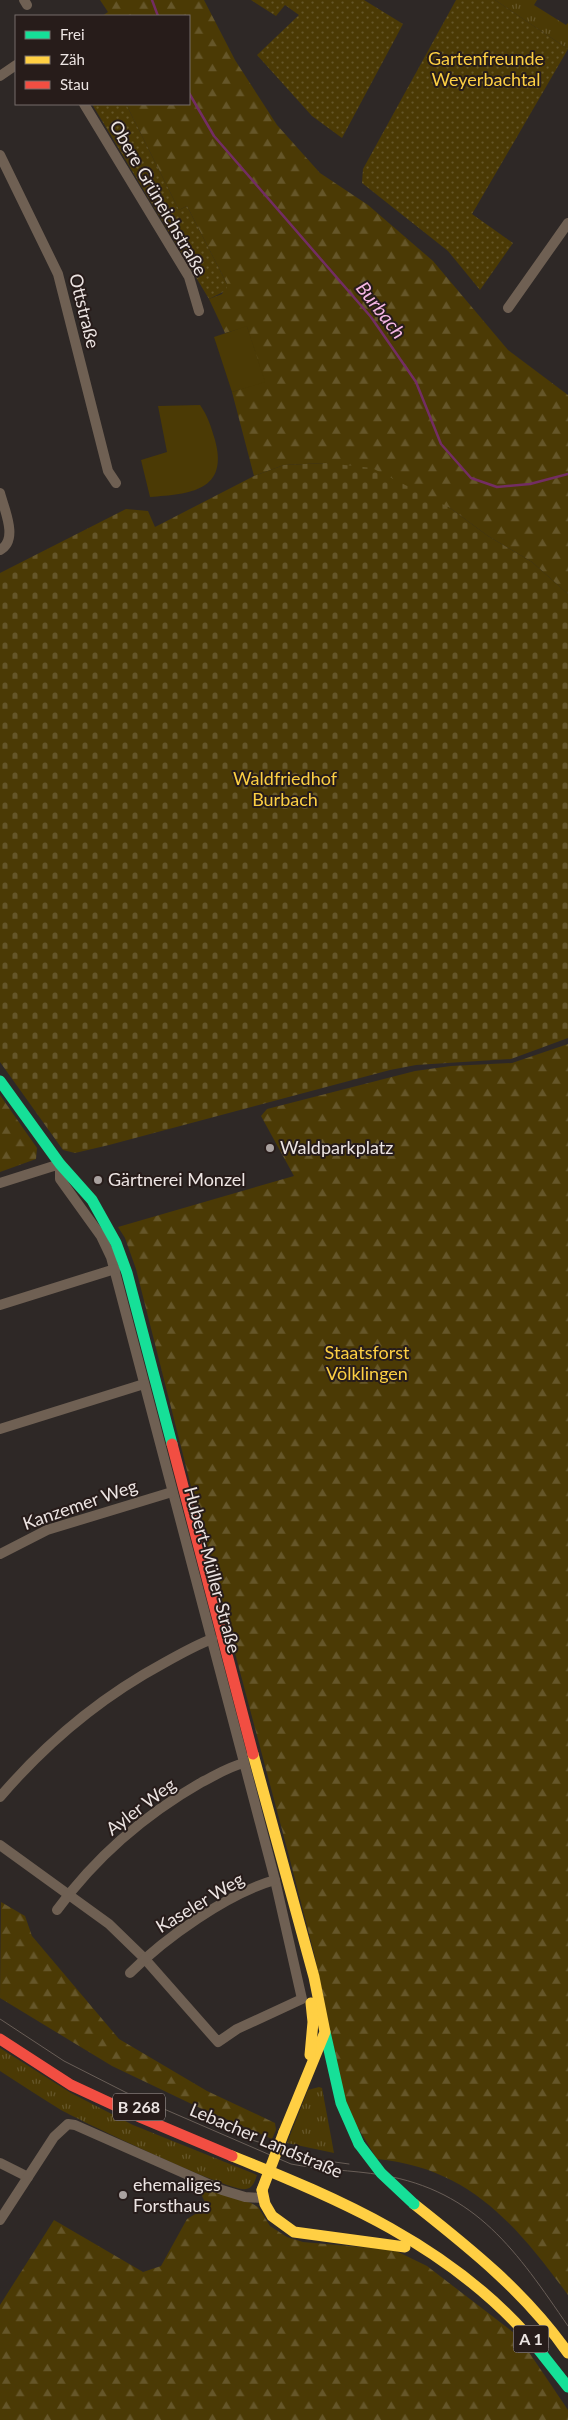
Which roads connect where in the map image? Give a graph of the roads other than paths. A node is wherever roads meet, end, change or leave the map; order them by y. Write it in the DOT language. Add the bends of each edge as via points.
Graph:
graph roads {
  1 [pos="15,66"];
  2 [pos="0,76"];
  3 [pos="85,105"];
  4 [pos="0,155"];
  5 [pos="568,223"];
  6 [pos="508,308"];
  7 [pos="199,311"];
  8 [pos="116,483"];
  9 [pos="0,493"];
  10 [pos="2,549"];
  11 [pos="0,1081"];
  12 [pos="60,1164"];
  13 [pos="0,1183"];
  14 [pos="115,1269"];
  15 [pos="0,1305"];
  16 [pos="144,1384"];
  17 [pos="0,1429"];
  18 [pos="172,1492"];
  19 [pos="0,1554"];
  20 [pos="212,1639"];
  21 [pos="244,1763"];
  22 [pos="0,1798"];
  23 [pos="0,1845"];
  24 [pos="275,1880"];
  25 [pos="69,1893"];
  26 [pos="57,1910"];
  27 [pos="298,1925"];
  28 [pos="144,1958"];
  29 [pos="130,1972"];
  30 [pos="306,1997"];
  31 [pos="0,2027"];
  32 [pos="326,2032"];
  33 [pos="0,2039"];
  34 [pos="304,2083"];
  35 [pos="0,2163"];
  36 [pos="28,2177"];
  37 [pos="262,2194"];
  38 [pos="0,2220"];
  39 [pos="462,2276"];
  40 [pos="487,2281"];
  41 [pos="568,2353"];
  42 [pos="568,2368"];
  43 [pos="568,2387"];
  1 -- 2 [label="street"];
  3 -- 7 [label="street, Obere Grüneichstraße" via="189,277"];
  4 -- 8 [label="street, Ottstraße" via="58,274 108,471"];
  5 -- 6 [label="street"];
  9 -- 10 [label="street" via="10,530 9,540"];
  11 -- 12 [label="main road, Hubert-Müller-Straße"];
  12 -- 13 [label="street"];
  12 -- 14 [label="street, Hubert-Müller-Straße" via="60,1179 101,1236"];
  12 -- 27 [label="main road, Hubert-Müller-Straße" via="103,1219 126,1267"];
  14 -- 15 [label="street"];
  14 -- 16 [label="street, Hubert-Müller-Straße"];
  16 -- 17 [label="street"];
  16 -- 18 [label="street, Hubert-Müller-Straße"];
  18 -- 19 [label="street, Kanzemer Weg" via="47,1530"];
  18 -- 20 [label="street, Hubert-Müller-Straße"];
  20 -- 21 [label="street, Hubert-Müller-Straße"];
  20 -- 22 [label="street" via="136,1678 100,1702 39,1754"];
  21 -- 24 [label="street, Hubert-Müller-Straße"];
  21 -- 25 [label="street, Ayler Weg" via="228,1768 158,1810 102,1858"];
  23 -- 25 [label="street"];
  24 -- 28 [label="street, Kaseler Weg" via="210,1911"];
  24 -- 30 [label="street, Hubert-Müller-Straße"];
  25 -- 26 [label="street, Ayler Weg"];
  25 -- 28 [label="street" via="109,1924"];
  27 -- 30 [label="main road, Hubert-Müller-Straße"];
  27 -- 32 [label="main road, Hubert-Müller-Straße"];
  28 -- 29 [label="street, Kaseler Weg"];
  28 -- 30 [label="street" via="218,2042 237,2029"];
  30 -- 34 [label="main road, Hubert-Müller-Straße" via="313,2040"];
  31 -- 40 [label="main road, Lebacher Landstraße / B 268" via="76,2076 113,2095 382,2212 441,2247"];
  32 -- 34 [label="main road, Hubert-Müller-Straße"];
  32 -- 41 [label="main road, bridge" via="334,2085 341,2108 359,2144 381,2173 414,2204 515,2288 543,2318"];
  33 -- 39 [label="main road, Lebacher Landstraße / B 268" via="71,2085 101,2100 335,2200 426,2248"];
  34 -- 37 [label="main road, Hubert-Müller-Straße, bridge"];
  35 -- 36 [label="street"];
  36 -- 37 [label="street" via="68,2124 222,2190 246,2197"];
  36 -- 38 [label="street"];
  37 -- 39 [label="main road" via="275,2220 294,2232 405,2247"];
  39 -- 43 [label="main road, A 1" via="528,2335"];
  40 -- 42 [label="main road, A 1" via="532,2323"];
}
